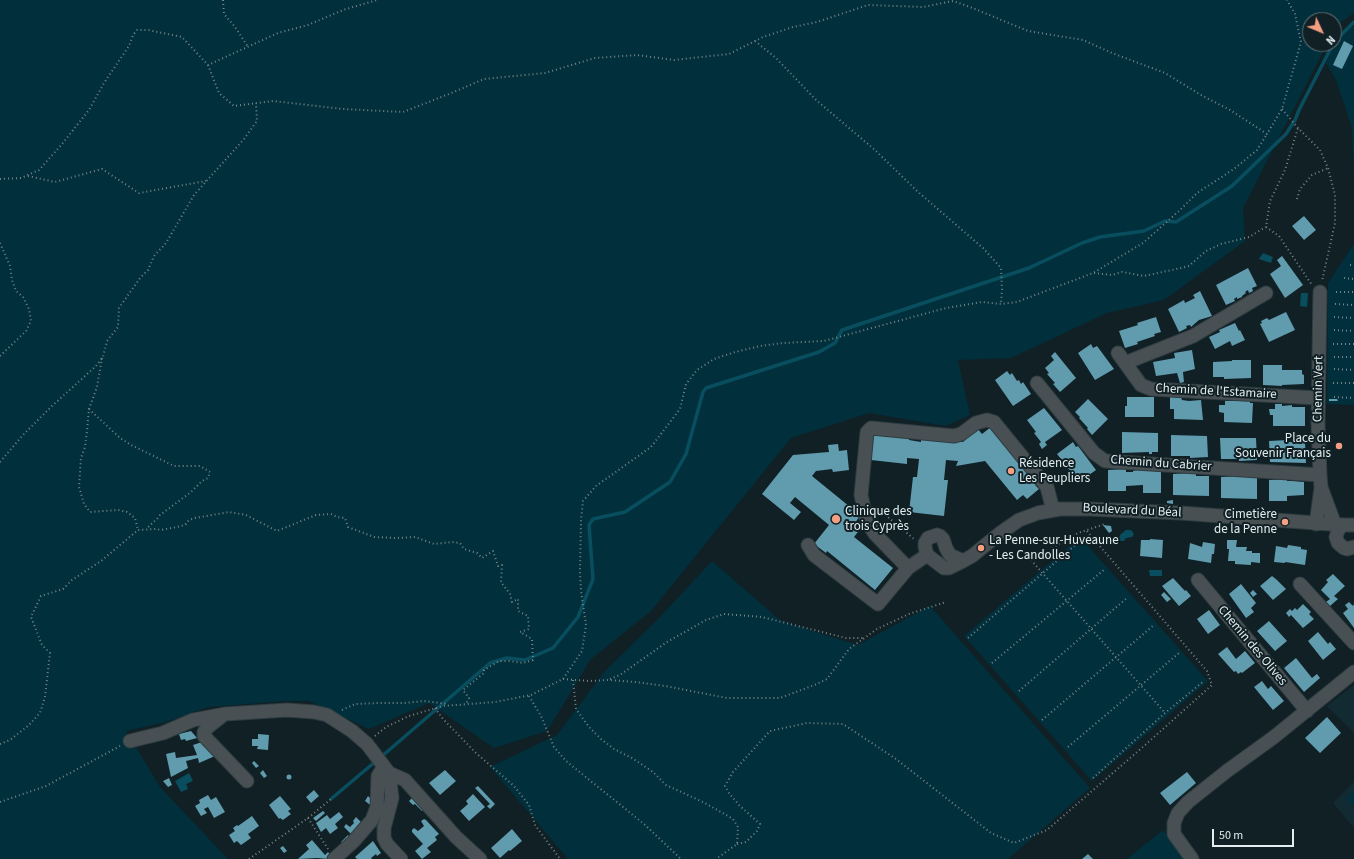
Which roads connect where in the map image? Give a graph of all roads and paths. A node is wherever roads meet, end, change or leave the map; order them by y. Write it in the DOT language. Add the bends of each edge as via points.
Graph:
graph roads {
  1 [pos="223,0"];
  2 [pos="377,0"];
  3 [pos="1287,0"];
  4 [pos="755,41"];
  5 [pos="248,47"];
  6 [pos="208,65"];
  7 [pos="256,103"];
  8 [pos="1282,109"];
  9 [pos="1298,128"];
  10 [pos="1267,134"];
  11 [pos="1328,168"];
  12 [pos="27,176"];
  13 [pos="0,179"];
  14 [pos="207,181"];
  15 [pos="1297,199"];
  16 [pos="1266,227"];
  17 [pos="0,243"];
  18 [pos="1350,265"];
  19 [pos="1354,265"];
  20 [pos="1093,273"];
  21 [pos="1344,278"];
  22 [pos="1354,279"];
  23 [pos="1316,288"];
  24 [pos="1336,292"];
  25 [pos="1354,292"];
  26 [pos="1266,293"];
  27 [pos="1001,304"];
  28 [pos="1335,304"];
  29 [pos="1354,305"];
  30 [pos="1334,318"];
  31 [pos="1354,318"];
  32 [pos="1334,330"];
  33 [pos="1354,331"];
  34 [pos="1333,344"];
  35 [pos="1354,344"];
  36 [pos="0,356"];
  37 [pos="103,357"];
  38 [pos="1334,357"];
  39 [pos="1354,357"];
  40 [pos="1334,370"];
  41 [pos="1354,370"];
  42 [pos="1333,383"];
  43 [pos="1354,383"];
  44 [pos="1037,384"];
  45 [pos="1334,397"];
  46 [pos="1318,398"];
  47 [pos="1354,398"];
  48 [pos="89,409"];
  49 [pos="0,462"];
  50 [pos="1320,481"];
  51 [pos="864,507"];
  52 [pos="1053,510"];
  53 [pos="1105,524"];
  54 [pos="1316,524"];
  55 [pos="1346,526"];
  56 [pos="138,530"];
  57 [pos="145,530"];
  58 [pos="1086,530"];
  59 [pos="1080,541"];
  60 [pos="808,545"];
  61 [pos="1052,548"];
  62 [pos="926,551"];
  63 [pos="1352,551"];
  64 [pos="1031,560"];
  65 [pos="963,561"];
  66 [pos="908,568"];
  67 [pos="1105,569"];
  68 [pos="1043,573"];
  69 [pos="1198,580"];
  70 [pos="1300,584"];
  71 [pos="1128,597"];
  72 [pos="1067,600"];
  73 [pos="946,602"];
  74 [pos="1154,625"];
  75 [pos="1091,628"];
  76 [pos="864,638"];
  77 [pos="968,638"];
  78 [pos="1354,643"];
  79 [pos="1179,653"];
  80 [pos="1116,657"];
  81 [pos="992,663"];
  82 [pos="1354,672"];
  83 [pos="563,679"];
  84 [pos="573,680"];
  85 [pos="608,680"];
  86 [pos="1204,681"];
  87 [pos="1142,686"];
  88 [pos="1019,691"];
  89 [pos="529,695"];
  90 [pos="466,704"];
  91 [pos="453,705"];
  92 [pos="435,708"];
  93 [pos="1307,711"];
  94 [pos="1166,713"];
  95 [pos="225,714"];
  96 [pos="327,715"];
  97 [pos="1042,720"];
  98 [pos="130,741"];
  99 [pos="0,744"];
  100 [pos="367,744"];
  101 [pos="1068,747"];
  102 [pos="386,770"];
  103 [pos="1093,778"];
  104 [pos="247,781"];
  105 [pos="331,799"];
  106 [pos="0,802"];
  107 [pos="308,818"];
  108 [pos="737,844"];
  109 [pos="249,859"];
  110 [pos="334,859"];
  111 [pos="401,859"];
  112 [pos="480,859"];
  113 [pos="560,859"];
  114 [pos="681,859"];
  115 [pos="716,859"];
  116 [pos="1192,859"];
  1 -- 5 [label="path" via="224,14"];
  2 -- 5 [label="path" via="278,33"];
  3 -- 8 [label="path" via="1295,14 1301,42"];
  4 -- 7 [label="path" via="729,54 674,60 637,55 595,58 545,73 484,79 403,112 343,109 273,101"];
  4 -- 10 [label="path" via="868,5 923,7 953,1 1028,31 1083,40 1165,73"];
  4 -- 27 [label="path" via="776,58 816,100 983,248 1001,268"];
  5 -- 6 [label="path"];
  6 -- 7 [label="path" via="219,93 234,106"];
  6 -- 12 [label="path" via="182,37 137,30 89,110 39,170"];
  7 -- 14 [label="path" via="257,121"];
  8 -- 9 [label="path"];
  8 -- 10 [label="path"];
  9 -- 11 [label="path" via="1320,150"];
  9 -- 16 [label="path" via="1285,170 1270,202"];
  10 -- 20 [label="path" via="1258,150 1197,193 1142,243"];
  11 -- 15 [label="path" via="1312,175 1300,189"];
  11 -- 23 [label="path" via="1335,195 1335,223"];
  12 -- 13 [label="path"];
  12 -- 14 [label="path" via="55,182 102,169 138,193"];
  14 -- 37 [label="path" via="194,195 169,238 154,256 148,270 119,308 118,327 107,341"];
  16 -- 20 [label="path" via="1249,236 1206,251 1189,266 1144,276 1122,272 1112,275"];
  16 -- 23 [label="path" via="1279,236"];
  17 -- 36 [label="path" via="10,266 16,292 23,297 31,321 26,331"];
  18 -- 19 [label="path"];
  20 -- 27 [label="path" via="1017,302"];
  21 -- 22 [label="path"];
  23 -- 46 [label="street, Chemin Vert"];
  24 -- 25 [label="path"];
  26 -- 46 [label="street, Chemin de l'Estamaire" via="1193,336 1122,358 1141,385 1151,388"];
  27 -- 83 [label="path" via="982,302 946,308 824,341 760,346 714,360 697,370 686,384 680,409 651,447 596,486 583,501 580,572 586,625 582,651"];
  28 -- 29 [label="path"];
  30 -- 31 [label="path"];
  32 -- 33 [label="path"];
  34 -- 35 [label="path"];
  37 -- 48 [label="path" via="97,387"];
  37 -- 49 [label="path" via="23,435"];
  38 -- 39 [label="path"];
  40 -- 41 [label="path"];
  42 -- 43 [label="path"];
  44 -- 50 [label="street, Chemin du Cabrier" via="1094,453 1105,461"];
  45 -- 47 [label="path"];
  46 -- 50 [label="street, Chemin Vert"];
  48 -- 56 [label="path" via="79,487 84,504 90,512 128,512 135,518"];
  48 -- 57 [label="path" via="131,445 174,466 200,466 210,472 208,478 160,515"];
  50 -- 54 [label="street, Chemin Vert"];
  50 -- 55 [label="street, Chemin Vert"];
  51 -- 52 [label="street" via="861,495 867,432 871,428 954,436 976,423 987,420 994,422 1047,488"];
  51 -- 62 [label="path" via="868,503 873,504"];
  51 -- 66 [label="street" via="869,525 875,534"];
  52 -- 54 [label="street, Boulevard du Béal" via="1181,513"];
  52 -- 65 [label="street, Boulevard du Béal" via="1018,520"];
  53 -- 58 [label="path"];
  54 -- 55 [label="street, Boulevard du Béal"];
  55 -- 63 [label="street, Chemin Vert" via="1338,543"];
  56 -- 57 [label="path"];
  56 -- 99 [label="path" via="63,589 42,596 30,617 42,645 50,653 45,697 40,714 10,740"];
  57 -- 90 [label="path" via="177,527 195,518 228,512 246,515 277,531 316,515 331,514 345,518 348,526 374,537 415,537 434,544 460,543 464,549 477,553 482,558 493,551 498,566 502,565 501,582 510,594 512,602 518,599 518,611 528,616 529,629 520,632 532,639 533,660 523,663 499,661 484,670 484,673 463,690 469,698"];
  58 -- 61 [label="path"];
  58 -- 108 [label="path" via="1207,671 1212,684 1150,741 1047,830 1014,843 991,833 896,759 843,724 807,723 770,731 733,772 725,786 739,805 760,824 746,842"];
  59 -- 68 [label="path"];
  60 -- 66 [label="street" via="814,554 878,604"];
  62 -- 65 [label="street, Boulevard du Béal" via="944,568"];
  62 -- 65 [label="street" via="925,543 928,538 940,536 950,555"];
  62 -- 66 [label="street"];
  64 -- 68 [label="path"];
  67 -- 72 [label="path"];
  68 -- 72 [label="path"];
  68 -- 77 [label="path"];
  69 -- 93 [label="street, Chemin des Olives"];
  70 -- 78 [label="street"];
  71 -- 75 [label="path"];
  72 -- 75 [label="path"];
  72 -- 81 [label="path"];
  73 -- 76 [label="path" via="909,614"];
  74 -- 80 [label="path"];
  75 -- 80 [label="path"];
  75 -- 88 [label="path"];
  76 -- 85 [label="path" via="846,638 762,617 724,614 706,620 667,642 620,675"];
  76 -- 85 [label="path" via="849,649 826,679 780,698 727,698 665,686"];
  79 -- 87 [label="path"];
  80 -- 87 [label="path"];
  80 -- 97 [label="path"];
  82 -- 93 [label="street"];
  83 -- 84 [label="path"];
  83 -- 89 [label="path"];
  84 -- 85 [label="path"];
  84 -- 108 [label="path" via="576,709 589,727 605,742 653,772 666,785 733,819 738,827"];
  86 -- 94 [label="path"];
  87 -- 94 [label="path"];
  87 -- 101 [label="path"];
  89 -- 90 [label="path" via="495,702"];
  89 -- 114 [label="path" via="554,747 566,761 644,824"];
  90 -- 91 [label="path"];
  91 -- 92 [label="path"];
  91 -- 96 [label="path" via="424,701 355,704"];
  92 -- 100 [label="path" via="386,727"];
  92 -- 113 [label="path" via="529,804 535,825"];
  93 -- 116 [label="street" via="1226,771 1178,813 1174,823 1174,834"];
  94 -- 103 [label="path"];
  95 -- 96 [label="street" via="286,710"];
  95 -- 98 [label="street" via="193,720 163,733"];
  95 -- 104 [label="street" via="208,727 204,736"];
  96 -- 100 [label="street"];
  98 -- 106 [label="path" via="46,786"];
  100 -- 102 [label="street"];
  102 -- 110 [label="street" via="378,776 377,807 372,820"];
  102 -- 111 [label="street" via="392,798 384,838"];
  102 -- 112 [label="street" via="405,780 456,837"];
  105 -- 107 [label="path"];
  107 -- 109 [label="path"];
  107 -- 110 [label="path"];
  108 -- 115 [label="path"];
}
